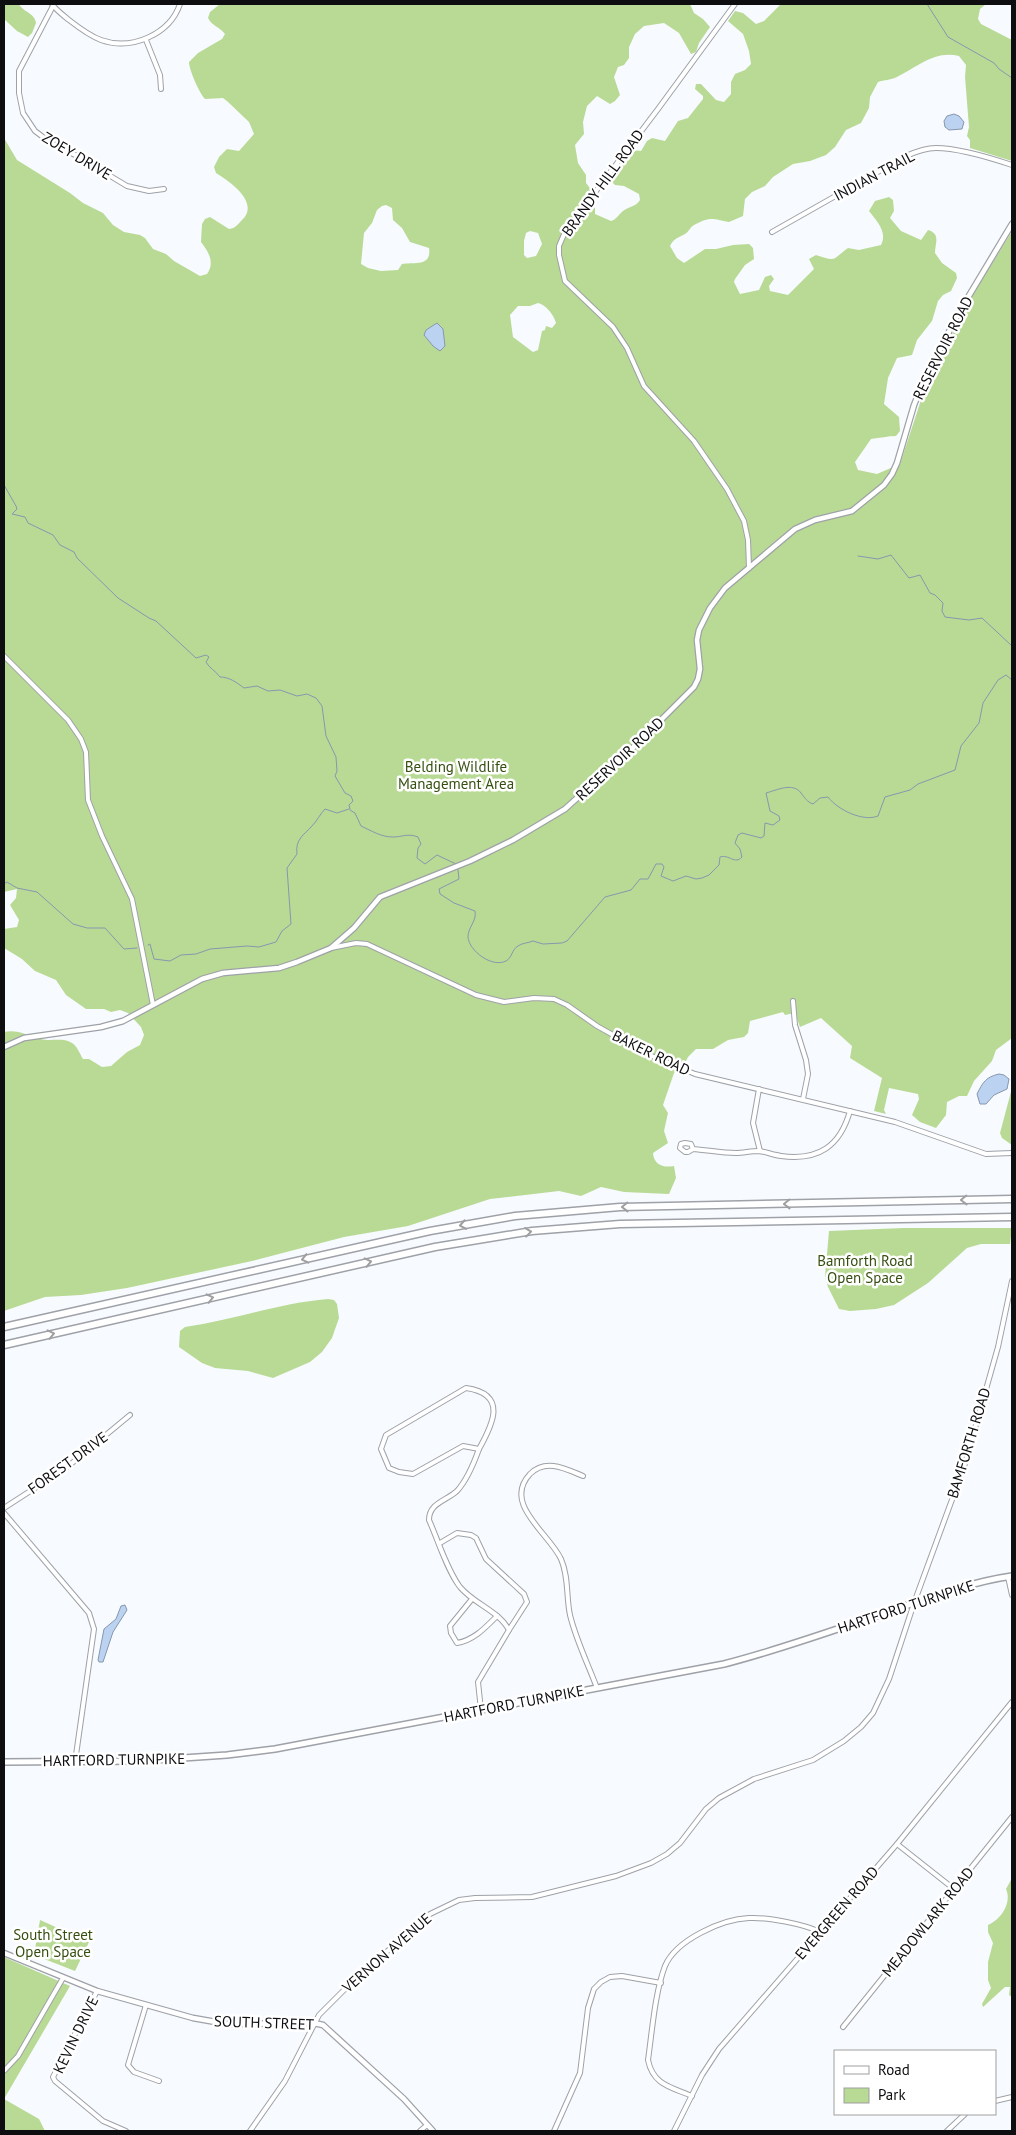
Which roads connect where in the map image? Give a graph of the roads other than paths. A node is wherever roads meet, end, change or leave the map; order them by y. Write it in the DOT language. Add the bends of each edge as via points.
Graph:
graph roads {
  1 [pos="180,4"];
  2 [pos="735,4"];
  3 [pos="53,5"];
  4 [pos="146,40"];
  5 [pos="161,89"];
  6 [pos="1012,165"];
  7 [pos="164,189"];
  8 [pos="1012,224"];
  9 [pos="772,232"];
  10 [pos="749,568"];
  11 [pos="4,656"];
  12 [pos="331,948"];
  13 [pos="793,1001"];
  14 [pos="153,1005"];
  15 [pos="4,1046"];
  16 [pos="759,1090"];
  17 [pos="803,1099"];
  18 [pos="850,1111"];
  19 [pos="694,1149"];
  20 [pos="760,1151"];
  21 [pos="1012,1153"];
  22 [pos="1012,1199"];
  23 [pos="1012,1217"];
  24 [pos="1012,1281"];
  25 [pos="4,1327"];
  26 [pos="4,1345"];
  27 [pos="130,1415"];
  28 [pos="479,1449"];
  29 [pos="584,1476"];
  30 [pos="4,1508"];
  31 [pos="4,1513"];
  32 [pos="440,1542"];
  33 [pos="1010,1576"];
  34 [pos="1012,1595"];
  35 [pos="472,1599"];
  36 [pos="914,1603"];
  37 [pos="497,1616"];
  38 [pos="510,1630"];
  39 [pos="597,1688"];
  40 [pos="1012,1702"];
  41 [pos="481,1710"];
  42 [pos="4,1762"];
  43 [pos="75,1762"];
  44 [pos="1012,1817"];
  45 [pos="898,1844"];
  46 [pos="954,1890"];
  47 [pos="820,1932"];
  48 [pos="4,1953"];
  49 [pos="63,1978"];
  50 [pos="661,1983"];
  51 [pos="98,1991"];
  52 [pos="146,2005"];
  53 [pos="314,2023"];
  54 [pos="843,2027"];
  55 [pos="4,2071"];
  56 [pos="158,2081"];
  57 [pos="692,2096"];
  58 [pos="1012,2097"];
  59 [pos="996,2101"];
  60 [pos="964,2115"];
  61 [pos="427,2125"];
  62 [pos="126,2131"];
  63 [pos="250,2131"];
  64 [pos="420,2131"];
  65 [pos="433,2131"];
  66 [pos="554,2131"];
  67 [pos="674,2131"];
  68 [pos="947,2131"];
  1 -- 4 [label="street" via="166,26"];
  2 -- 10 [label="street, BRANDY HILL ROAD" via="565,232 560,240 559,255 565,281 613,327 627,348 644,386 694,441 727,489 744,521"];
  3 -- 4 [label="street" via="77,27 102,40 120,43"];
  3 -- 7 [label="street, ZOEY DRIVE" via="19,71 23,113 35,131 51,143 127,186 149,191"];
  4 -- 5 [label="street" via="160,75"];
  6 -- 9 [label="street, INDIAN TRAIL" via="951,149 921,151 906,156"];
  8 -- 10 [label="street, RESERVOIR ROAD" via="958,314 922,385 897,463 884,485 852,511 803,524"];
  10 -- 12 [label="street, RESERVOIR ROAD" via="725,588 698,630 700,668 694,687 582,795 539,826 494,850 380,897 354,928"];
  11 -- 14 [label="street" via="62,713 81,739 86,752 88,800 132,899"];
  12 -- 14 [label="street, RESERVOIR ROAD" via="279,968 223,973 202,979"];
  12 -- 16 [label="street, BAKER ROAD" via="367,944 492,1000 554,999 671,1066"];
  13 -- 17 [label="street" via="795,1025 808,1074"];
  14 -- 15 [label="street, RESERVOIR ROAD" via="123,1021 24,1038"];
  16 -- 17 [label="street, BAKER ROAD"];
  16 -- 20 [label="street" via="753,1123"];
  17 -- 18 [label="street, BAKER ROAD"];
  18 -- 20 [label="street" via="838,1139 827,1148 800,1157"];
  18 -- 21 [label="street, BAKER ROAD" via="895,1122 986,1154"];
  19 -- 20 [label="street" via="736,1153"];
  22 -- 25 [label="highway, one-way" via="620,1207 515,1216 430,1231"];
  26 -- 23 [label="highway, one-way" via="435,1247 524,1232 620,1224"];
  24 -- 36 [label="street, BAMFORTH ROAD" via="976,1426"];
  27 -- 30 [label="street, FOREST DRIVE" via="66,1468"];
  28 -- 28 [label="street" via="492,1426 494,1409 489,1397 479,1390 466,1388 386,1435 381,1449 389,1468 414,1474 463,1446"];
  28 -- 32 [label="street" via="457,1490 429,1514"];
  29 -- 39 [label="street" via="551,1465 540,1467 523,1484 520,1496 525,1509 560,1558 571,1619"];
  31 -- 43 [label="street" via="89,1613 94,1629"];
  32 -- 35 [label="street" via="450,1570"];
  32 -- 38 [label="street" via="456,1533 476,1538 486,1559 524,1594 527,1602"];
  33 -- 34 [label="street"];
  33 -- 36 [label="main road, HARTFORD TURNPIKE"];
  35 -- 37 [label="street"];
  35 -- 37 [label="street" via="450,1626 457,1643 477,1635"];
  36 -- 39 [label="main road, HARTFORD TURNPIKE" via="756,1656"];
  36 -- 53 [label="street, VERNON AVENUE" via="882,1697 861,1727 844,1741 813,1760 761,1776 719,1798 706,1809 680,1843 651,1863 616,1876 532,1897 475,1898 445,1906 430,1914 353,1981"];
  37 -- 38 [label="street"];
  38 -- 41 [label="street" via="478,1682"];
  39 -- 41 [label="main road, HARTFORD TURNPIKE"];
  40 -- 45 [label="street, EVERGREEN ROAD"];
  41 -- 43 [label="main road, HARTFORD TURNPIKE" via="309,1744 227,1755"];
  42 -- 43 [label="main road, HARTFORD TURNPIKE"];
  44 -- 46 [label="street, MEADOWLARK ROAD"];
  45 -- 46 [label="street"];
  45 -- 47 [label="street, EVERGREEN ROAD"];
  46 -- 54 [label="street, MEADOWLARK ROAD"];
  47 -- 50 [label="street" via="760,1918 724,1924 681,1945 666,1965"];
  47 -- 57 [label="street, EVERGREEN ROAD" via="715,2054"];
  48 -- 49 [label="street, SOUTH STREET"];
  49 -- 51 [label="street, SOUTH STREET"];
  49 -- 55 [label="street" via="18,2056"];
  50 -- 57 [label="street" via="648,2060 650,2072 656,2080"];
  50 -- 66 [label="street" via="610,1977 594,1989 588,2008 580,2074"];
  51 -- 52 [label="street, SOUTH STREET"];
  51 -- 62 [label="street, KEVIN DRIVE" via="53,2077 103,2121"];
  52 -- 53 [label="street, SOUTH STREET" via="227,2024"];
  52 -- 56 [label="street" via="128,2065 134,2072"];
  53 -- 61 [label="street, SOUTH STREET" via="323,2025 334,2034"];
  53 -- 63 [label="street, VERNON AVENUE" via="285,2081"];
  57 -- 67 [label="street, EVERGREEN ROAD"];
  58 -- 59 [label="street"];
  60 -- 68 [label="street"];
  61 -- 64 [label="street"];
  61 -- 65 [label="street, SOUTH STREET"];
}
